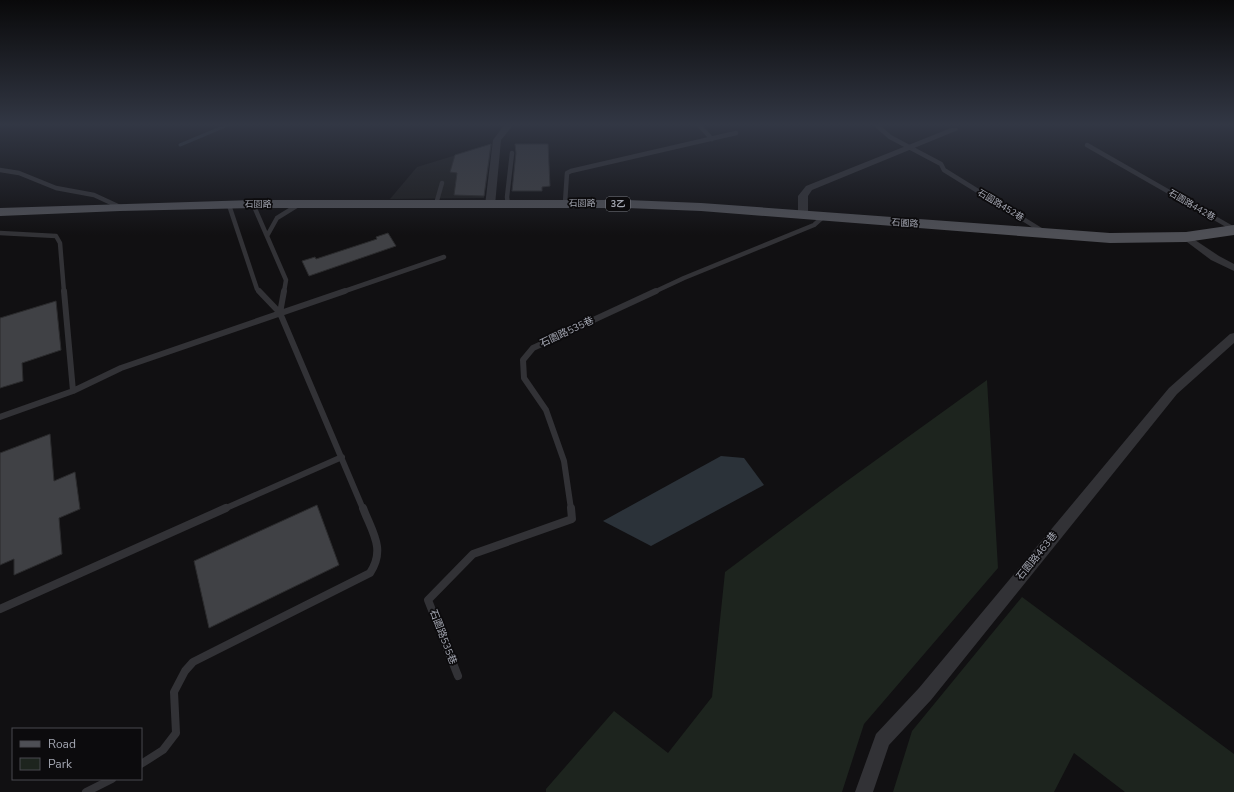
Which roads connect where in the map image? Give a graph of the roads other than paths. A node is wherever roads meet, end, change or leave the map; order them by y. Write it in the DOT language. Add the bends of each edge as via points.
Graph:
graph roads {
  1 [pos="495,161"];
  2 [pos="511,161"];
  3 [pos="615,161"];
  4 [pos="876,161"];
  5 [pos="936,161"];
  6 [pos="1115,161"];
  7 [pos="0,170"];
  8 [pos="442,183"];
  9 [pos="564,203"];
  10 [pos="253,204"];
  11 [pos="436,204"];
  12 [pos="228,205"];
  13 [pos="298,205"];
  14 [pos="490,205"];
  15 [pos="508,205"];
  16 [pos="120,207"];
  17 [pos="0,212"];
  18 [pos="803,215"];
  19 [pos="822,216"];
  20 [pos="1234,230"];
  21 [pos="0,233"];
  22 [pos="1048,234"];
  23 [pos="267,236"];
  24 [pos="1186,237"];
  25 [pos="444,257"];
  26 [pos="1234,268"];
  27 [pos="280,313"];
  28 [pos="1234,337"];
  29 [pos="73,391"];
  30 [pos="0,417"];
  31 [pos="342,457"];
  32 [pos="0,609"];
  33 [pos="458,676"];
  34 [pos="142,763"];
  35 [pos="110,780"];
  36 [pos="86,792"];
  37 [pos="864,792"];
  1 -- 14 [label="street"];
  2 -- 15 [label="lane"];
  3 -- 9 [label="lane" via="567,173"];
  4 -- 18 [label="street" via="809,188 803,196"];
  5 -- 22 [label="lane, 石園路452巷" via="944,170"];
  6 -- 20 [label="lane, 石園路442巷"];
  7 -- 16 [label="lane" via="19,173 56,188 94,195"];
  8 -- 11 [label="lane"];
  9 -- 15 [label="main road, 石園路 / 3乙"];
  9 -- 18 [label="main road, 石園路 / 3乙" via="701,207"];
  10 -- 12 [label="main road, 石園路 / 3乙"];
  10 -- 13 [label="main road, 石園路 / 3乙"];
  10 -- 23 [label="lane"];
  11 -- 13 [label="main road, 石園路 / 3乙"];
  11 -- 14 [label="main road, 石園路 / 3乙"];
  12 -- 16 [label="main road, 石園路 / 3乙"];
  12 -- 27 [label="lane" via="257,289"];
  13 -- 23 [label="lane" via="277,218"];
  14 -- 15 [label="main road, 石園路 / 3乙"];
  16 -- 17 [label="main road, 石園路 / 3乙"];
  18 -- 19 [label="main road, 石園路 / 3乙"];
  19 -- 22 [label="main road, 石園路 / 3乙"];
  19 -- 33 [label="lane, 石園路535巷" via="814,225 684,278 533,348 523,360 524,378 546,410 564,461 572,519 473,554 428,600"];
  20 -- 24 [label="main road, 石園路 / 3乙"];
  21 -- 29 [label="lane" via="52,235 56,236 60,243"];
  22 -- 24 [label="main road, 石園路 / 3乙" via="1110,238"];
  23 -- 27 [label="lane" via="286,280"];
  24 -- 26 [label="street"];
  25 -- 27 [label="lane"];
  27 -- 29 [label="lane" via="121,368"];
  27 -- 31 [label="lane"];
  28 -- 37 [label="street, 石園路463巷" via="1173,390 924,694 882,740"];
  29 -- 30 [label="lane"];
  31 -- 32 [label="lane"];
  31 -- 34 [label="lane" via="375,538 379,551 378,562 370,573 193,662 174,692 176,733 163,750"];
  35 -- 36 [label="lane"];
}
